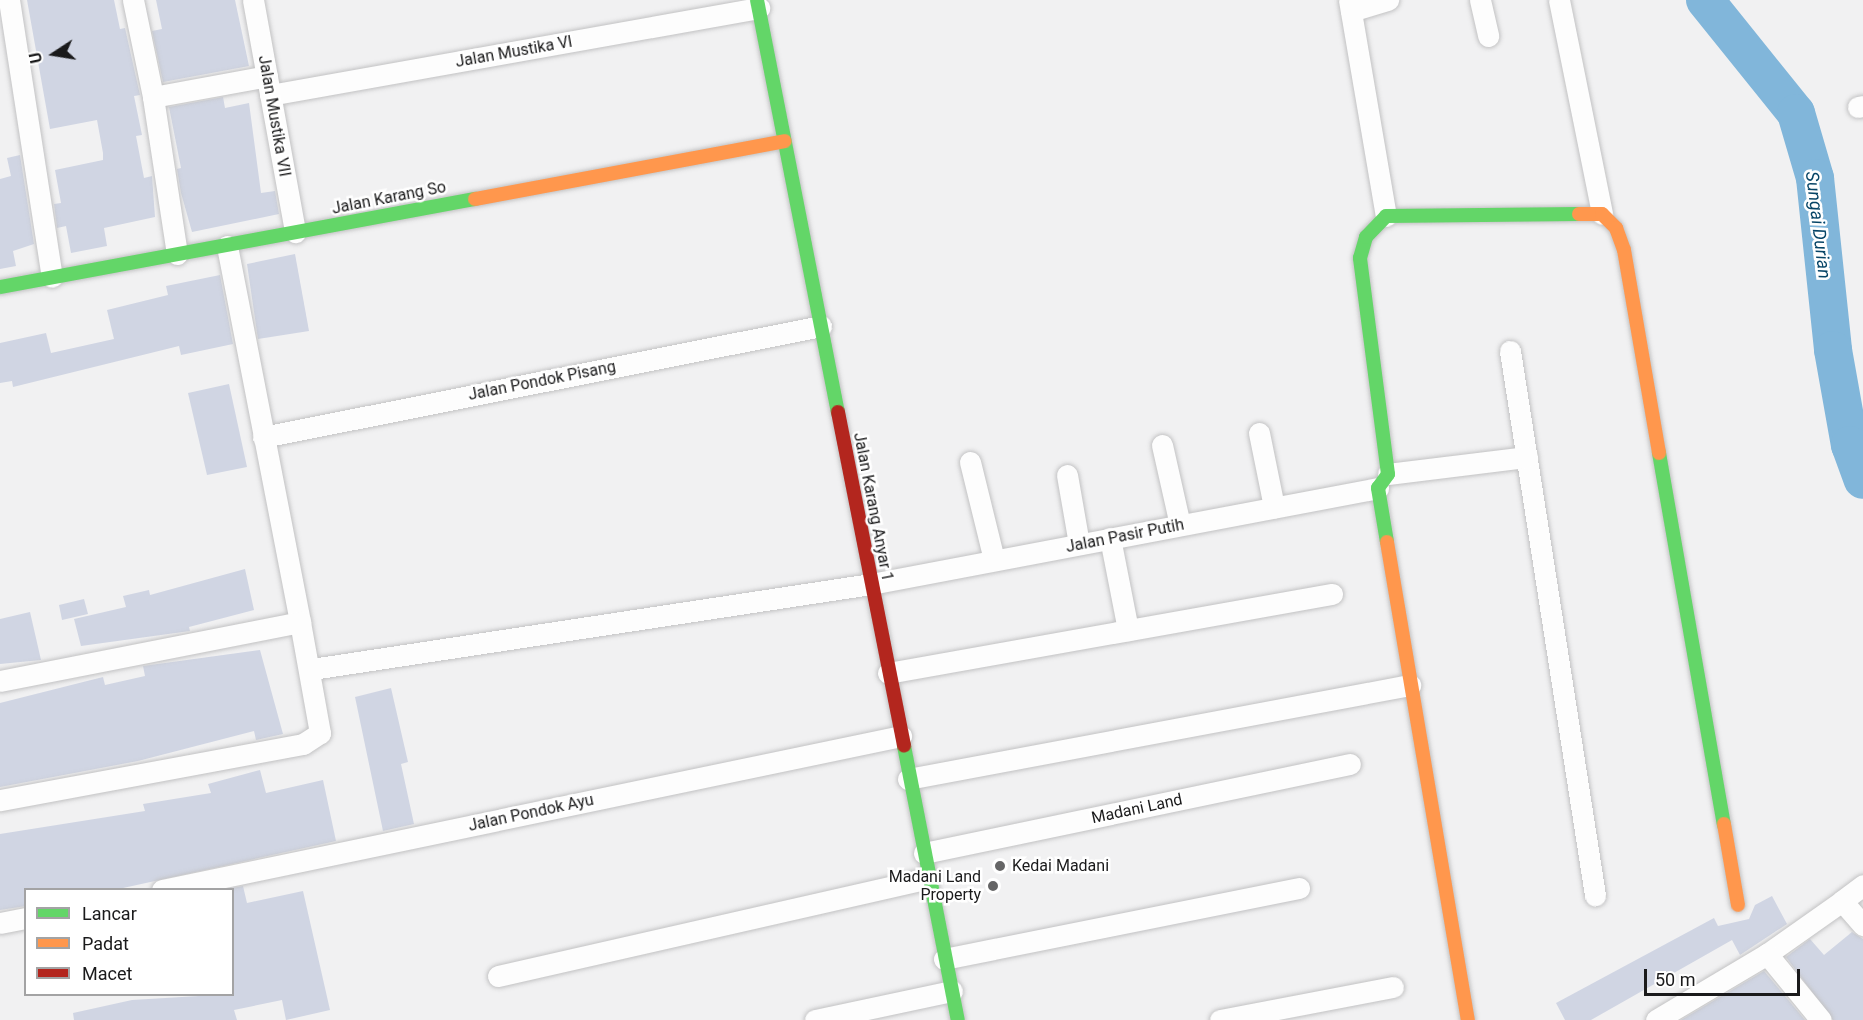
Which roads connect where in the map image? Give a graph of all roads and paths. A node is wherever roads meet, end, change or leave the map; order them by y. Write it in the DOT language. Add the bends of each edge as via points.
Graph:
graph roads {
  1 [pos="9,0"];
  2 [pos="133,0"];
  3 [pos="253,0"];
  4 [pos="1388,0"];
  5 [pos="1480,0"];
  6 [pos="1559,0"];
  7 [pos="758,4"];
  8 [pos="1350,5"];
  9 [pos="1488,36"];
  10 [pos="268,86"];
  11 [pos="153,97"];
  12 [pos="785,141"];
  13 [pos="1602,214"];
  14 [pos="1386,216"];
  15 [pos="295,232"];
  16 [pos="226,246"];
  17 [pos="177,254"];
  18 [pos="52,277"];
  19 [pos="0,287"];
  20 [pos="821,326"];
  21 [pos="1510,351"];
  22 [pos="1259,433"];
  23 [pos="263,437"];
  24 [pos="1162,446"];
  25 [pos="1527,457"];
  26 [pos="970,462"];
  27 [pos="1067,475"];
  28 [pos="1383,481"];
  29 [pos="1274,507"];
  30 [pos="1180,525"];
  31 [pos="1110,538"];
  32 [pos="1079,544"];
  33 [pos="994,560"];
  34 [pos="871,584"];
  35 [pos="1332,594"];
  36 [pos="300,622"];
  37 [pos="1128,630"];
  38 [pos="312,669"];
  39 [pos="888,673"];
  40 [pos="0,681"];
  41 [pos="1410,685"];
  42 [pos="901,736"];
  43 [pos="1350,764"];
  44 [pos="908,779"];
  45 [pos="0,800"];
  46 [pos="924,853"];
  47 [pos="928,878"];
  48 [pos="1863,885"];
  49 [pos="172,888"];
  50 [pos="1299,888"];
  51 [pos="1595,895"];
  52 [pos="1842,901"];
  53 [pos="1738,905"];
  54 [pos="24,918"];
  55 [pos="0,923"];
  56 [pos="1863,925"];
  57 [pos="1767,954"];
  58 [pos="944,959"];
  59 [pos="498,976"];
  60 [pos="1393,987"];
  61 [pos="952,991"];
  62 [pos="815,1020"];
  63 [pos="958,1020"];
  64 [pos="1220,1020"];
  65 [pos="1468,1020"];
  66 [pos="1656,1020"];
  67 [pos="1821,1020"];
  1 -- 18 [label="street"];
  2 -- 11 [label="street"];
  3 -- 10 [label="street, Jalan Mustika VII"];
  4 -- 8 [label="street"];
  5 -- 9 [label="street"];
  6 -- 13 [label="street"];
  7 -- 10 [label="street, Jalan Mustika VI"];
  7 -- 12 [label="street, Jalan Karang Anyar 1"];
  8 -- 14 [label="street"];
  10 -- 11 [label="street, Jalan Mustika VI"];
  10 -- 15 [label="street, Jalan Mustika VII"];
  11 -- 17 [label="street"];
  12 -- 15 [label="street, Jalan Karang So"];
  12 -- 20 [label="street, Jalan Karang Anyar 1"];
  13 -- 14 [label="street"];
  13 -- 53 [label="street" via="1616,228 1624,250"];
  14 -- 28 [label="street" via="1366,237 1360,258"];
  15 -- 16 [label="street, Jalan Karang So"];
  16 -- 17 [label="street, Jalan Karang So"];
  16 -- 23 [label="street"];
  17 -- 18 [label="street, Jalan Karang So"];
  18 -- 19 [label="street, Jalan Karang So"];
  20 -- 23 [label="street, Jalan Pondok Pisang"];
  20 -- 34 [label="street, Jalan Karang Anyar 1"];
  21 -- 25 [label="street"];
  22 -- 29 [label="street"];
  23 -- 36 [label="street"];
  24 -- 30 [label="street"];
  25 -- 28 [label="street, Jalan Pasir Putih"];
  25 -- 51 [label="street"];
  26 -- 33 [label="street"];
  27 -- 32 [label="street"];
  28 -- 29 [label="street, Jalan Pasir Putih"];
  28 -- 41 [label="street"];
  29 -- 30 [label="street, Jalan Pasir Putih"];
  30 -- 31 [label="street, Jalan Pasir Putih"];
  31 -- 32 [label="street, Jalan Pasir Putih"];
  31 -- 37 [label="street"];
  32 -- 33 [label="street, Jalan Pasir Putih"];
  33 -- 34 [label="street, Jalan Pasir Putih"];
  34 -- 38 [label="street, Jalan Pasir Putih"];
  34 -- 39 [label="street, Jalan Karang Anyar 1"];
  35 -- 37 [label="street"];
  36 -- 38 [label="street"];
  36 -- 40 [label="street"];
  37 -- 39 [label="street"];
  38 -- 45 [label="street" via="320,733 303,744"];
  39 -- 42 [label="street, Jalan Karang Anyar 1"];
  41 -- 44 [label="street"];
  41 -- 65 [label="street"];
  42 -- 44 [label="street, Jalan Karang Anyar 1"];
  42 -- 49 [label="street, Jalan Pondok Ayu"];
  43 -- 46 [label="street, Madani Land"];
  44 -- 46 [label="street, Jalan Karang Anyar 1"];
  46 -- 47 [label="street, Jalan Karang Anyar 1"];
  47 -- 58 [label="street, Jalan Karang Anyar 1"];
  47 -- 59 [label="street"];
  48 -- 52 [label="street"];
  50 -- 58 [label="street"];
  52 -- 56 [label="street"];
  52 -- 57 [label="street"];
  54 -- 55 [label="street"];
  57 -- 66 [label="street"];
  57 -- 67 [label="street"];
  58 -- 61 [label="street, Jalan Karang Anyar 1"];
  60 -- 64 [label="street"];
  61 -- 62 [label="street"];
  61 -- 63 [label="street, Jalan Karang Anyar 1"];
}
